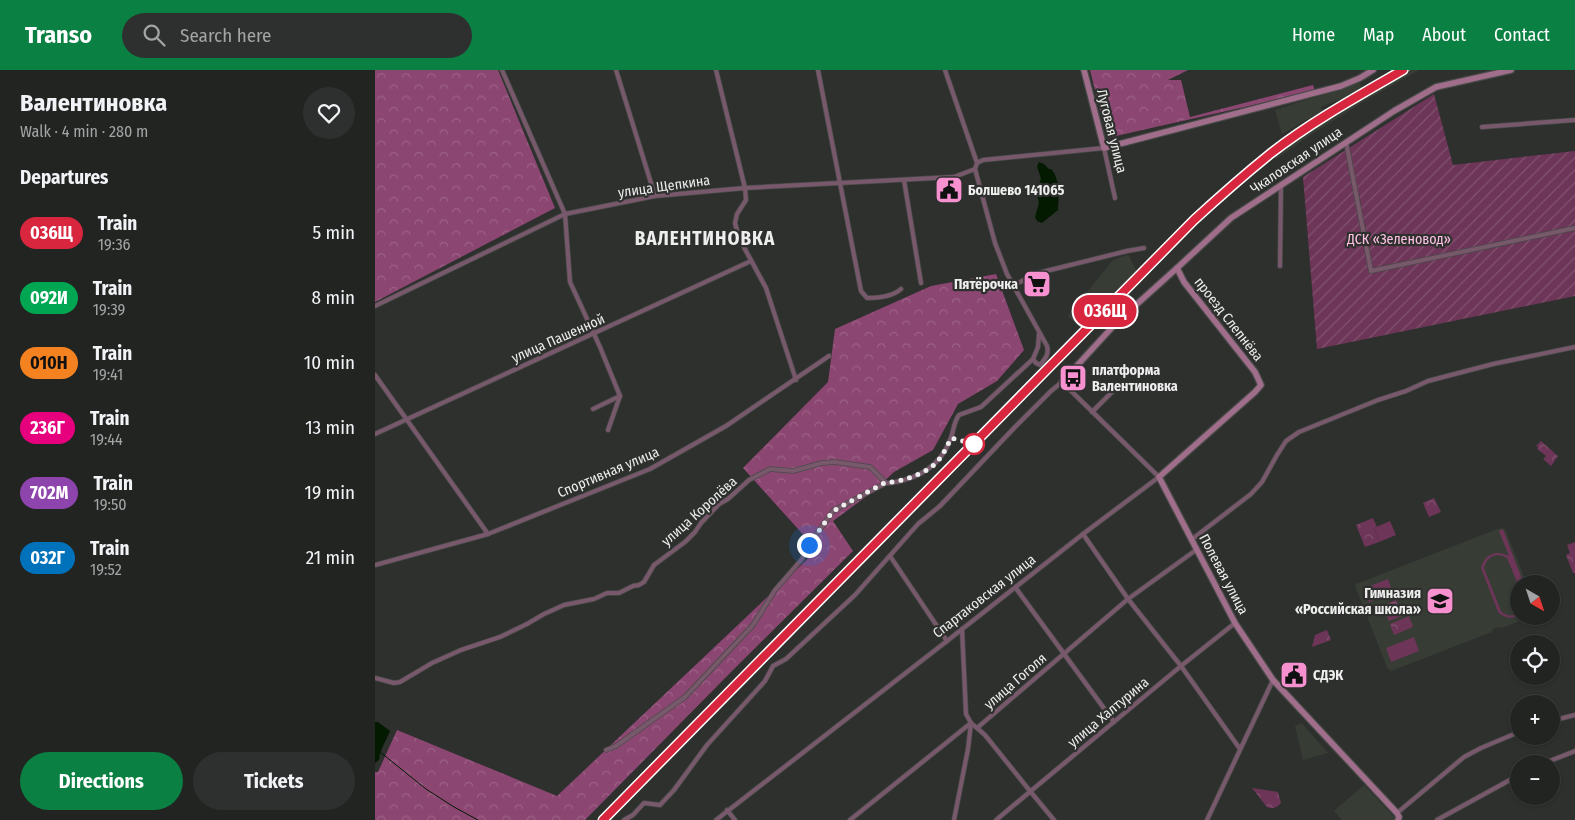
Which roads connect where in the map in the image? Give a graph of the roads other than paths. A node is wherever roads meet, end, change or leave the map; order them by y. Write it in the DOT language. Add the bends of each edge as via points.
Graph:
graph roads {
  1 [pos="502,70"];
  2 [pos="616,70"];
  3 [pos="716,70"];
  4 [pos="818,70"];
  5 [pos="945,70"];
  6 [pos="1084,70"];
  7 [pos="1373,70"];
  8 [pos="1511,70"];
  9 [pos="1575,120"];
  10 [pos="1482,127"];
  11 [pos="1346,142"];
  12 [pos="1104,148"];
  13 [pos="977,163"];
  14 [pos="975,169"];
  15 [pos="904,180"];
  16 [pos="841,184"];
  17 [pos="1281,185"];
  18 [pos="745,188"];
  19 [pos="655,196"];
  20 [pos="1115,198"];
  21 [pos="565,214"];
  22 [pos="1575,228"];
  23 [pos="1144,248"];
  24 [pos="751,261"];
  25 [pos="1279,266"];
  26 [pos="1177,268"];
  27 [pos="921,283"];
  28 [pos="1012,286"];
  29 [pos="901,289"];
  30 [pos="375,306"];
  31 [pos="593,334"];
  32 [pos="1039,334"];
  33 [pos="1575,347"];
  34 [pos="829,356"];
  35 [pos="1033,359"];
  36 [pos="375,375"];
  37 [pos="796,380"];
  38 [pos="1062,382"];
  39 [pos="1261,385"];
  40 [pos="1116,388"];
  41 [pos="620,396"];
  42 [pos="593,409"];
  43 [pos="1092,412"];
  44 [pos="407,419"];
  45 [pos="608,430"];
  46 [pos="375,434"];
  47 [pos="1159,477"];
  48 [pos="886,482"];
  49 [pos="488,534"];
  50 [pos="1083,534"];
  51 [pos="1191,540"];
  52 [pos="1196,550"];
  53 [pos="890,556"];
  54 [pos="375,565"];
  55 [pos="1015,587"];
  56 [pos="1128,599"];
  57 [pos="1235,624"];
  58 [pos="962,629"];
  59 [pos="947,641"];
  60 [pos="1065,653"];
  61 [pos="1181,666"];
  62 [pos="375,678"];
  63 [pos="1273,680"];
  64 [pos="1575,715"];
  65 [pos="1560,719"];
  66 [pos="1115,722"];
  67 [pos="971,723"];
  68 [pos="977,728"];
  69 [pos="1510,736"];
  70 [pos="1240,749"];
  71 [pos="606,750"];
  72 [pos="1575,751"];
  73 [pos="1560,757"];
  74 [pos="1510,780"];
  75 [pos="1030,792"];
  76 [pos="727,810"];
  77 [pos="1400,817"];
  78 [pos="624,820"];
  79 [pos="716,820"];
  80 [pos="735,820"];
  81 [pos="850,820"];
  82 [pos="954,820"];
  83 [pos="996,820"];
  84 [pos="1054,820"];
  85 [pos="1207,820"];
  86 [pos="1437,820"];
  1 -- 21 [label="street"];
  2 -- 19 [label="street"];
  3 -- 18 [label="street"];
  4 -- 16 [label="street"];
  5 -- 13 [label="street"];
  6 -- 12 [label="street, Луговая улица"];
  7 -- 12 [label="street" via="1341,86"];
  8 -- 11 [label="street, Чкаловская улица" via="1436,87"];
  9 -- 10 [label="street"];
  11 -- 17 [label="street, Чкаловская улица"];
  11 -- 22 [label="street" via="1371,271"];
  12 -- 13 [label="street"];
  12 -- 20 [label="street, Луговая улица"];
  13 -- 14 [label="street"];
  14 -- 15 [label="street, улица Щепкина" via="954,177"];
  14 -- 28 [label="street" via="995,243"];
  15 -- 16 [label="street, улица Щепкина"];
  15 -- 27 [label="street"];
  16 -- 18 [label="street, улица Щепкина"];
  16 -- 29 [label="street" via="861,291 867,298 877,298 895,294"];
  17 -- 25 [label="street"];
  17 -- 26 [label="street, Чкаловская улица" via="1231,218"];
  18 -- 19 [label="street, улица Щепкина"];
  18 -- 24 [label="street" via="746,200 735,223"];
  19 -- 21 [label="street, улица Щепкина"];
  21 -- 30 [label="street, улица Щепкина"];
  21 -- 31 [label="street" via="570,282"];
  23 -- 28 [label="street" via="1038,272"];
  24 -- 31 [label="street, улица Пашенной"];
  24 -- 37 [label="street" via="766,288"];
  26 -- 38 [label="street, Чкаловская улица" via="1117,322"];
  26 -- 39 [label="street, проезд Слепнёва" via="1184,282 1255,372"];
  28 -- 32 [label="street"];
  31 -- 41 [label="street"];
  31 -- 44 [label="street, улица Пашенной"];
  32 -- 35 [label="street"];
  32 -- 35 [label="street" via="1049,352 1040,365"];
  33 -- 51 [label="street" via="1428,381 1299,432 1286,441 1262,482 1251,494"];
  34 -- 37 [label="street, Спортивная улица"];
  35 -- 48 [label="street" via="981,408 959,415 947,448 931,468 895,482"];
  36 -- 44 [label="street"];
  37 -- 49 [label="street, Спортивная улица" via="726,426 650,469"];
  38 -- 43 [label="street"];
  38 -- 53 [label="street, Чкаловская улица" via="940,506 918,524"];
  39 -- 47 [label="street, Спартаковская улица"];
  40 -- 43 [label="street"];
  41 -- 42 [label="street"];
  41 -- 45 [label="street"];
  43 -- 47 [label="street"];
  44 -- 46 [label="street, улица Пашенной"];
  44 -- 49 [label="street"];
  47 -- 50 [label="street, Спартаковская улица"];
  47 -- 51 [label="street, Полевая улица"];
  48 -- 62 [label="street, улица Королёва" via="870,467 835,462 793,471 770,469 749,480 719,504 685,542 654,565 639,585 564,605 500,637 432,663 400,682"];
  48 -- 71 [label="street" via="833,511 753,625 685,697"];
  49 -- 54 [label="street, Спортивная улица"];
  50 -- 55 [label="street, Спартаковская улица"];
  50 -- 56 [label="street"];
  51 -- 52 [label="street, Полевая улица"];
  52 -- 56 [label="street, улица Гоголя"];
  52 -- 57 [label="street, Полевая улица"];
  53 -- 59 [label="street"];
  53 -- 78 [label="street, Чкаловская улица" via="848,601 786,659 773,666 765,681 707,745 660,805 644,803"];
  55 -- 58 [label="street, Спартаковская улица"];
  55 -- 60 [label="street"];
  56 -- 60 [label="street, улица Гоголя"];
  56 -- 61 [label="street"];
  57 -- 61 [label="street, улица Халтурина"];
  57 -- 63 [label="street, Полевая улица"];
  58 -- 59 [label="street, Спартаковская улица"];
  58 -- 67 [label="street" via="966,714"];
  59 -- 76 [label="street, Спартаковская улица"];
  60 -- 66 [label="street"];
  60 -- 68 [label="street, улица Гоголя"];
  61 -- 66 [label="street, улица Халтурина"];
  61 -- 70 [label="street"];
  63 -- 70 [label="street"];
  63 -- 77 [label="street, Полевая улица"];
  64 -- 65 [label="street"];
  66 -- 75 [label="street, улица Халтурина"];
  67 -- 68 [label="street"];
  67 -- 81 [label="street"];
  67 -- 82 [label="street"];
  68 -- 75 [label="street"];
  69 -- 77 [label="street" via="1464,757"];
  70 -- 85 [label="street"];
  72 -- 73 [label="street"];
  74 -- 86 [label="street"];
  75 -- 83 [label="street, улица Халтурина"];
  75 -- 84 [label="street"];
  76 -- 79 [label="street, Спартаковская улица"];
  76 -- 80 [label="street"];
}
